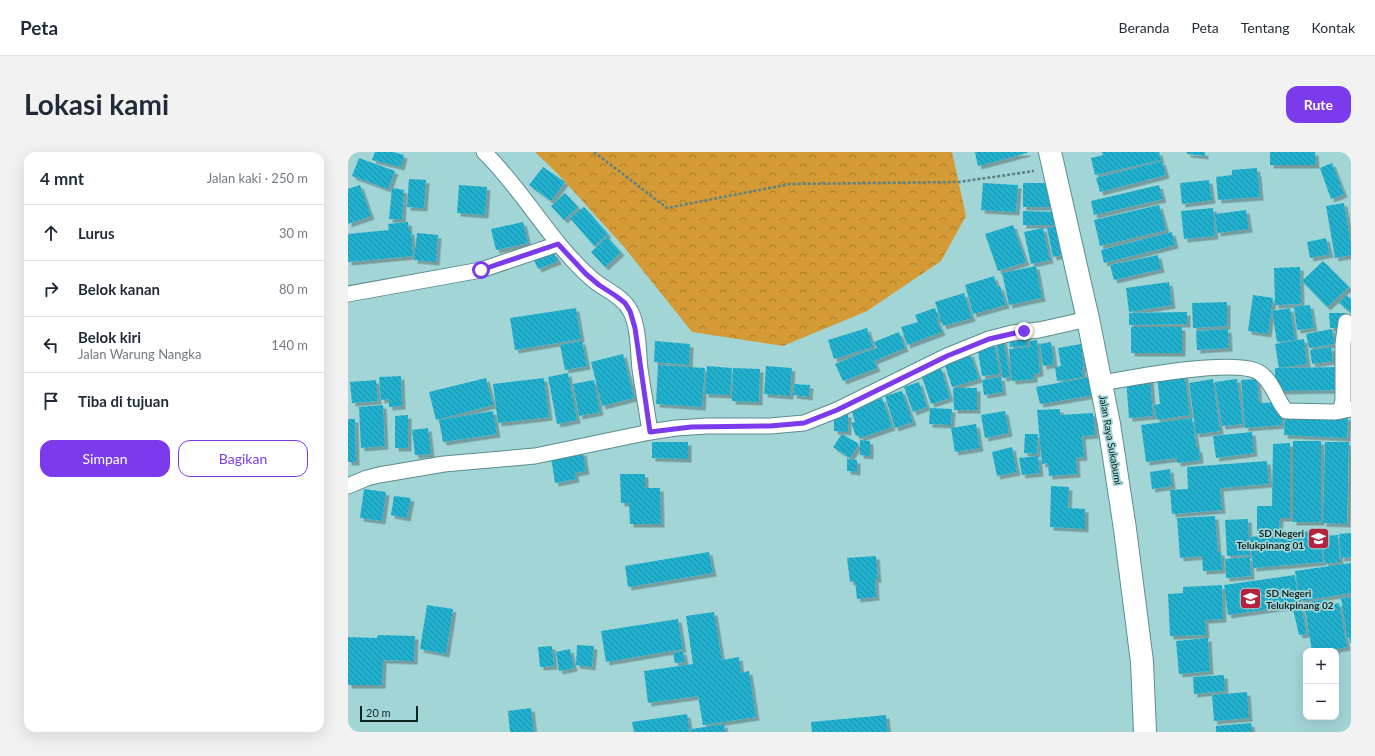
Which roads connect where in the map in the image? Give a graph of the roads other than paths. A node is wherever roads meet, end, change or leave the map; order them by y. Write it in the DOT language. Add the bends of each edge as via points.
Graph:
graph roads {
  1 [pos="484,152"];
  2 [pos="1050,152"];
  3 [pos="558,244"];
  4 [pos="348,294"];
  5 [pos="1088,319"];
  6 [pos="1346,322"];
  7 [pos="1100,383"];
  8 [pos="1346,410"];
  9 [pos="650,432"];
  10 [pos="348,486"];
  11 [pos="1145,732"];
  1 -- 3 [label="street" via="500,168"];
  2 -- 5 [label="highway, Jalan Raya Sukabumi"];
  3 -- 4 [label="street" via="481,270"];
  3 -- 9 [label="street" via="586,274 625,303 630,311 635,328"];
  5 -- 7 [label="highway, Jalan Raya Sukabumi"];
  5 -- 9 [label="street" via="989,339 804,423 691,427"];
  6 -- 8 [label="street" via="1343,344 1343,399"];
  7 -- 8 [label="street" via="1183,370 1246,367 1258,371 1266,378 1286,411"];
  7 -- 11 [label="highway, Jalan Raya Sukabumi" via="1109,424 1126,537 1142,662"];
  9 -- 10 [label="street" via="535,456 444,464 380,475"];
}
